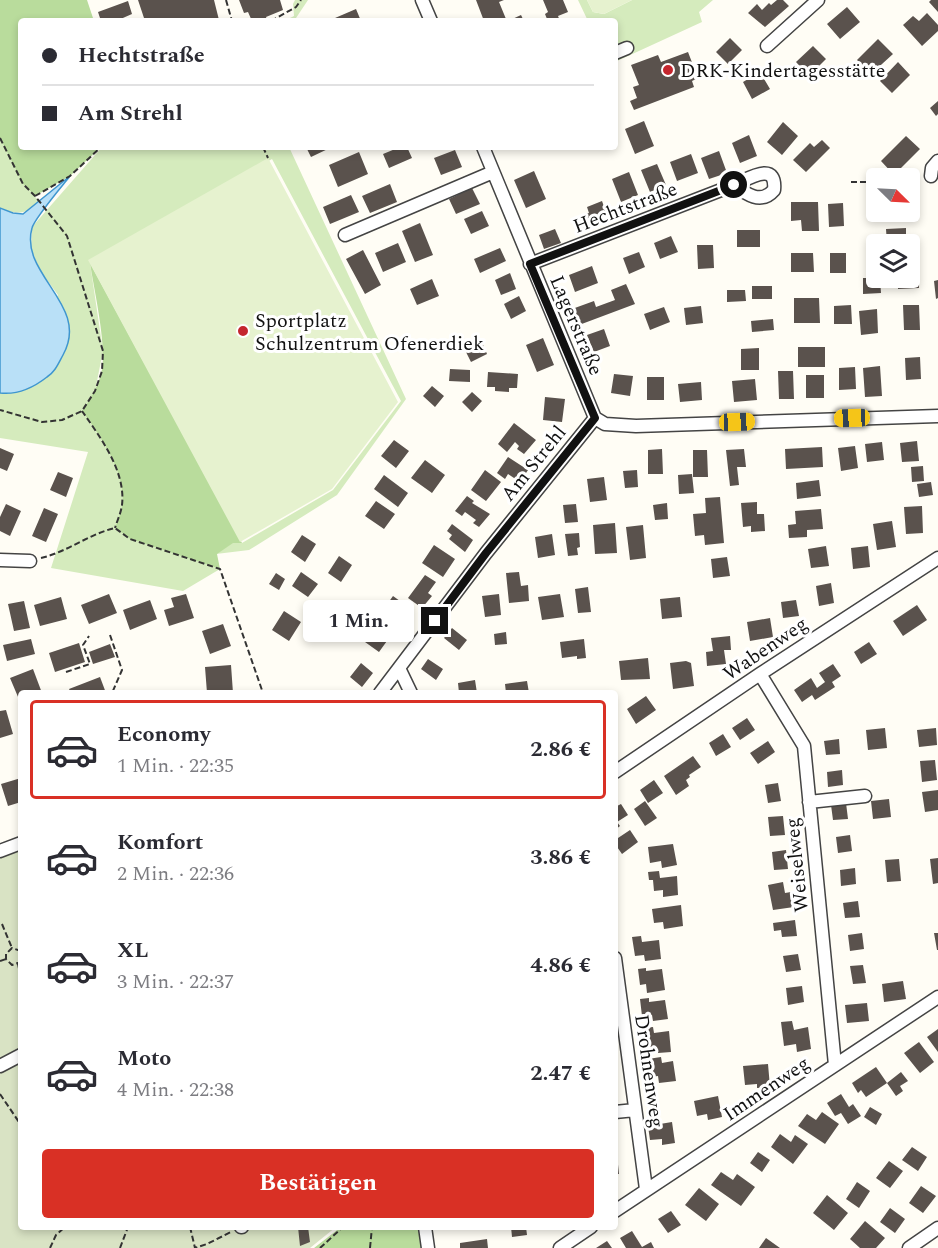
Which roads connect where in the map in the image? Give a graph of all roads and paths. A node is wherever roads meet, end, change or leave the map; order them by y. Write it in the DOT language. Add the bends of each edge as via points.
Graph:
graph roads {
  1 [pos="226,0"];
  2 [pos="301,0"];
  3 [pos="422,0"];
  4 [pos="818,0"];
  5 [pos="231,18"];
  6 [pos="276,18"];
  7 [pos="430,18"];
  8 [pos="767,46"];
  9 [pos="0,138"];
  10 [pos="98,150"];
  11 [pos="264,150"];
  12 [pos="484,150"];
  13 [pos="268,158"];
  14 [pos="938,161"];
  15 [pos="493,172"];
  16 [pos="931,176"];
  17 [pos="851,182"];
  18 [pos="866,182"];
  19 [pos="734,185"];
  20 [pos="35,196"];
  21 [pos="345,235"];
  22 [pos="530,264"];
  23 [pos="0,410"];
  24 [pos="82,411"];
  25 [pos="938,416"];
  26 [pos="595,418"];
  27 [pos="115,528"];
  28 [pos="938,558"];
  29 [pos="0,560"];
  30 [pos="30,561"];
  31 [pos="110,634"];
  32 [pos="89,636"];
  33 [pos="399,668"];
  34 [pos="66,672"];
  35 [pos="760,674"];
  36 [pos="113,690"];
  37 [pos="262,690"];
  38 [pos="382,690"];
  39 [pos="410,690"];
  40 [pos="618,770"];
  41 [pos="865,796"];
  42 [pos="809,802"];
  43 [pos="18,844"];
  44 [pos="0,851"];
  45 [pos="2,924"];
  46 [pos="12,948"];
  47 [pos="18,950"];
  48 [pos="6,959"];
  49 [pos="0,961"];
  50 [pos="18,963"];
  51 [pos="618,981"];
  52 [pos="938,997"];
  53 [pos="18,1056"];
  54 [pos="836,1065"];
  55 [pos="0,1066"];
  56 [pos="0,1094"];
  57 [pos="635,1110"];
  58 [pos="618,1112"];
  59 [pos="18,1121"];
  60 [pos="646,1189"];
  61 [pos="618,1209"];
  62 [pos="938,1228"];
  63 [pos="62,1230"];
  64 [pos="127,1230"];
  65 [pos="191,1230"];
  66 [pos="235,1230"];
  67 [pos="340,1230"];
  68 [pos="372,1230"];
  69 [pos="425,1230"];
  70 [pos="587,1230"];
  71 [pos="50,1248"];
  72 [pos="120,1248"];
  73 [pos="195,1248"];
  74 [pos="320,1248"];
  75 [pos="370,1248"];
  76 [pos="428,1248"];
  77 [pos="560,1248"];
  78 [pos="909,1248"];
  1 -- 5 [label="path"];
  2 -- 6 [label="path"];
  3 -- 7 [label="street"];
  4 -- 8 [label="street"];
  9 -- 20 [label="path" via="23,184"];
  10 -- 20 [label="path" via="70,176"];
  11 -- 13 [label="path"];
  12 -- 15 [label="street, Lagerstraße"];
  14 -- 16 [label="street"];
  15 -- 21 [label="street"];
  15 -- 22 [label="street, Lagerstraße"];
  17 -- 18 [label="path"];
  19 -- 22 [label="street, Hechtstraße"];
  20 -- 24 [label="path" via="67,236 103,351 102,371"];
  22 -- 26 [label="street, Lagerstraße"];
  23 -- 24 [label="path" via="42,422 62,420"];
  24 -- 27 [label="path" via="106,447 120,482 122,505"];
  25 -- 26 [label="street" via="627,426 605,424"];
  26 -- 33 [label="street, Am Strehl"];
  27 -- 30 [label="path"];
  27 -- 37 [label="path" via="130,539 220,568"];
  28 -- 35 [label="street, Wabenweg"];
  29 -- 30 [label="street"];
  31 -- 36 [label="path" via="122,670"];
  32 -- 34 [label="path" via="83,645 90,664"];
  33 -- 38 [label="street, Am Strehl"];
  33 -- 39 [label="street"];
  35 -- 40 [label="street, Wabenweg"];
  35 -- 42 [label="street, Weiselweg" via="804,746"];
  41 -- 42 [label="street"];
  42 -- 54 [label="street, Weiselweg"];
  43 -- 44 [label="street"];
  45 -- 46 [label="path"];
  46 -- 47 [label="path"];
  46 -- 48 [label="path"];
  48 -- 49 [label="path"];
  48 -- 50 [label="path" via="12,965"];
  51 -- 57 [label="street, Drohnenweg"];
  52 -- 54 [label="street, Immenweg"];
  53 -- 55 [label="street"];
  54 -- 60 [label="street, Immenweg"];
  56 -- 59 [label="path"];
  57 -- 58 [label="street"];
  57 -- 60 [label="street, Drohnenweg"];
  60 -- 61 [label="street, Immenweg"];
  62 -- 78 [label="street"];
  63 -- 71 [label="path"];
  64 -- 72 [label="path"];
  65 -- 73 [label="path"];
  66 -- 73 [label="path"];
  67 -- 74 [label="path"];
  68 -- 75 [label="path"];
  69 -- 76 [label="street"];
  70 -- 77 [label="street"];
}
